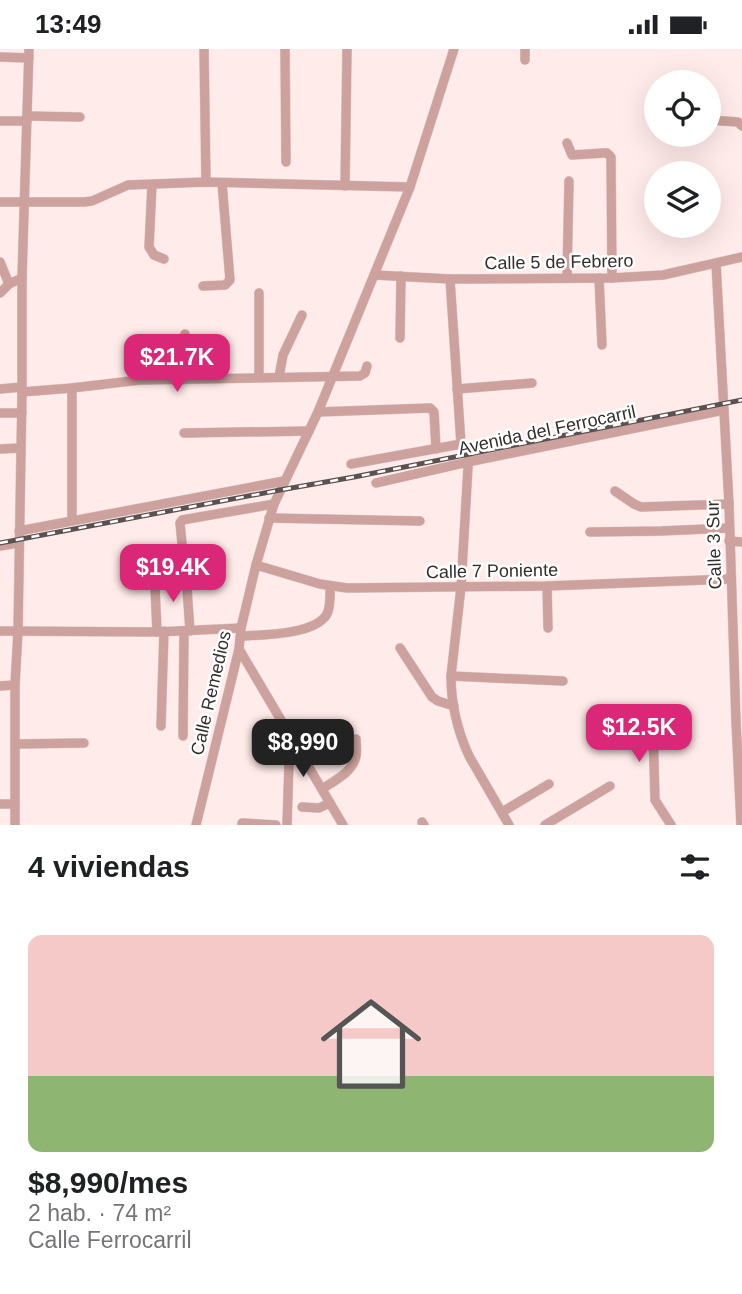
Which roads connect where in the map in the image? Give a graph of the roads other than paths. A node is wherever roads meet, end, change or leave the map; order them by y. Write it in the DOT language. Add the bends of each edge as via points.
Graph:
graph roads {
  1 [pos="204,49"];
  2 [pos="285,49"];
  3 [pos="347,49"];
  4 [pos="454,49"];
  5 [pos="525,49"];
  6 [pos="29,53"];
  7 [pos="0,57"];
  8 [pos="525,60"];
  9 [pos="80,117"];
  10 [pos="27,118"];
  11 [pos="0,121"];
  12 [pos="721,121"];
  13 [pos="742,126"];
  14 [pos="567,143"];
  15 [pos="286,162"];
  16 [pos="569,181"];
  17 [pos="206,182"];
  18 [pos="222,183"];
  19 [pos="152,185"];
  20 [pos="345,186"];
  21 [pos="410,187"];
  22 [pos="0,202"];
  23 [pos="24,202"];
  24 [pos="742,257"];
  25 [pos="164,259"];
  26 [pos="0,262"];
  27 [pos="716,263"];
  28 [pos="374,275"];
  29 [pos="401,276"];
  30 [pos="22,278"];
  31 [pos="568,278"];
  32 [pos="599,278"];
  33 [pos="612,278"];
  34 [pos="450,279"];
  35 [pos="9,284"];
  36 [pos="203,286"];
  37 [pos="0,293"];
  38 [pos="259,293"];
  39 [pos="302,314"];
  40 [pos="186,334"];
  41 [pos="400,338"];
  42 [pos="602,345"];
  43 [pos="367,366"];
  44 [pos="332,376"];
  45 [pos="259,377"];
  46 [pos="279,377"];
  47 [pos="185,379"];
  48 [pos="532,383"];
  49 [pos="72,388"];
  50 [pos="0,389"];
  51 [pos="457,389"];
  52 [pos="22,390"];
  53 [pos="724,410"];
  54 [pos="318,412"];
  55 [pos="22,413"];
  56 [pos="0,414"];
  57 [pos="309,431"];
  58 [pos="184,433"];
  59 [pos="461,444"];
  60 [pos="20,448"];
  61 [pos="0,449"];
  62 [pos="436,449"];
  63 [pos="468,463"];
  64 [pos="351,464"];
  65 [pos="284,481"];
  66 [pos="376,483"];
  67 [pos="615,491"];
  68 [pos="274,504"];
  69 [pos="729,504"];
  70 [pos="269,517"];
  71 [pos="72,520"];
  72 [pos="420,521"];
  73 [pos="729,528"];
  74 [pos="19,531"];
  75 [pos="590,531"];
  76 [pos="729,541"];
  77 [pos="742,542"];
  78 [pos="18,543"];
  79 [pos="182,543"];
  80 [pos="0,546"];
  81 [pos="154,564"];
  82 [pos="256,565"];
  83 [pos="186,574"];
  84 [pos="731,579"];
  85 [pos="330,586"];
  86 [pos="547,586"];
  87 [pos="460,587"];
  88 [pos="548,628"];
  89 [pos="0,631"];
  90 [pos="18,631"];
  91 [pos="187,631"];
  92 [pos="160,632"];
  93 [pos="241,632"];
  94 [pos="400,648"];
  95 [pos="239,649"];
  96 [pos="451,676"];
  97 [pos="563,681"];
  98 [pos="15,685"];
  99 [pos="0,686"];
  100 [pos="454,706"];
  101 [pos="739,722"];
  102 [pos="161,726"];
  103 [pos="653,728"];
  104 [pos="290,733"];
  105 [pos="183,736"];
  106 [pos="356,739"];
  107 [pos="84,743"];
  108 [pos="15,744"];
  109 [pos="549,784"];
  110 [pos="610,786"];
  111 [pos="322,789"];
  112 [pos="15,803"];
  113 [pos="330,803"];
  114 [pos="0,804"];
  115 [pos="302,807"];
  116 [pos="502,812"];
  117 [pos="242,823"];
  118 [pos="15,825"];
  119 [pos="196,825"];
  120 [pos="276,825"];
  121 [pos="287,825"];
  122 [pos="344,825"];
  123 [pos="509,825"];
  124 [pos="545,825"];
  125 [pos="671,825"];
  126 [pos="741,825"];
  1 -- 17 [label="street"];
  2 -- 15 [label="street"];
  3 -- 20 [label="street"];
  4 -- 21 [label="street, Calle Remedios"];
  5 -- 8 [label="street"];
  6 -- 7 [label="street"];
  6 -- 10 [label="street"];
  9 -- 10 [label="street"];
  10 -- 11 [label="street"];
  10 -- 23 [label="street"];
  12 -- 13 [label="street"];
  14 -- 33 [label="street" via="574,156 607,153 611,157"];
  16 -- 31 [label="street"];
  17 -- 18 [label="street"];
  17 -- 19 [label="street"];
  18 -- 20 [label="street"];
  18 -- 36 [label="street" via="230,280 225,285"];
  19 -- 23 [label="street" via="128,185 85,202"];
  19 -- 25 [label="street" via="149,247"];
  20 -- 21 [label="street"];
  21 -- 28 [label="street, Calle Remedios"];
  22 -- 23 [label="street"];
  23 -- 30 [label="street"];
  24 -- 27 [label="street, Calle 5 de Febrero"];
  26 -- 35 [label="street"];
  27 -- 33 [label="street, Calle 5 de Febrero" via="663,275"];
  27 -- 53 [label="street, Calle 3 Sur"];
  28 -- 29 [label="street, Calle 5 de Febrero"];
  28 -- 44 [label="street, Calle Remedios"];
  29 -- 34 [label="street, Calle 5 de Febrero"];
  29 -- 41 [label="street"];
  30 -- 35 [label="street"];
  30 -- 52 [label="street"];
  31 -- 32 [label="street, Calle 5 de Febrero"];
  31 -- 34 [label="street, Calle 5 de Febrero"];
  32 -- 33 [label="street, Calle 5 de Febrero"];
  32 -- 42 [label="street"];
  34 -- 51 [label="street"];
  35 -- 37 [label="street"];
  38 -- 45 [label="street"];
  39 -- 46 [label="street" via="283,355"];
  40 -- 47 [label="street"];
  43 -- 44 [label="street" via="360,376"];
  44 -- 46 [label="street"];
  44 -- 54 [label="street, Calle Remedios"];
  45 -- 46 [label="street"];
  45 -- 47 [label="street"];
  47 -- 49 [label="street"];
  48 -- 51 [label="street"];
  49 -- 52 [label="street"];
  49 -- 71 [label="street"];
  50 -- 52 [label="street"];
  51 -- 59 [label="street"];
  52 -- 55 [label="street"];
  53 -- 63 [label="street, Avenida del Ferrocarril"];
  53 -- 69 [label="street, Calle 3 Sur"];
  54 -- 57 [label="street, Calle Remedios"];
  54 -- 62 [label="street" via="430,408"];
  55 -- 56 [label="street"];
  55 -- 60 [label="street"];
  57 -- 58 [label="street"];
  57 -- 65 [label="street, Calle Remedios"];
  59 -- 62 [label="street"];
  59 -- 63 [label="street" via="469,450"];
  60 -- 61 [label="street"];
  60 -- 74 [label="street"];
  62 -- 64 [label="street"];
  63 -- 66 [label="street, Avenida del Ferrocarril"];
  63 -- 87 [label="street"];
  65 -- 68 [label="street, Calle Remedios"];
  65 -- 71 [label="street"];
  67 -- 69 [label="street" via="641,507"];
  68 -- 70 [label="street, Calle Remedios"];
  68 -- 79 [label="street" via="181,520"];
  69 -- 73 [label="street, Calle 3 Sur"];
  70 -- 72 [label="street"];
  70 -- 82 [label="street, Calle Remedios"];
  71 -- 74 [label="street"];
  73 -- 75 [label="street"];
  73 -- 76 [label="street, Calle 3 Sur"];
  74 -- 78 [label="street"];
  76 -- 77 [label="street"];
  76 -- 84 [label="street, Calle 3 Sur"];
  78 -- 80 [label="street"];
  78 -- 90 [label="street"];
  81 -- 92 [label="street"];
  82 -- 85 [label="street, Calle 7 Poniente"];
  82 -- 93 [label="street, Calle Remedios"];
  83 -- 91 [label="street"];
  84 -- 86 [label="street, Calle 7 Poniente"];
  84 -- 101 [label="street, Calle 3 Sur"];
  85 -- 87 [label="street, Calle 7 Poniente"];
  85 -- 93 [label="street" via="328,612 311,627 295,632"];
  86 -- 87 [label="street, Calle 7 Poniente"];
  86 -- 88 [label="street"];
  87 -- 96 [label="street"];
  89 -- 90 [label="street"];
  90 -- 92 [label="street"];
  90 -- 98 [label="street"];
  91 -- 92 [label="street"];
  91 -- 93 [label="street"];
  91 -- 105 [label="street"];
  92 -- 102 [label="street"];
  93 -- 95 [label="street, Calle Remedios"];
  94 -- 100 [label="street" via="432,697"];
  95 -- 104 [label="street"];
  95 -- 119 [label="street, Calle Remedios"];
  96 -- 97 [label="street"];
  96 -- 100 [label="street"];
  98 -- 99 [label="street"];
  98 -- 108 [label="street"];
  100 -- 116 [label="street" via="468,756"];
  101 -- 126 [label="street, Calle 3 Sur"];
  103 -- 125 [label="street" via="652,802"];
  104 -- 111 [label="street"];
  104 -- 121 [label="street"];
  106 -- 111 [label="street" via="353,764"];
  107 -- 108 [label="street"];
  108 -- 112 [label="street"];
  109 -- 116 [label="street"];
  110 -- 124 [label="street"];
  111 -- 113 [label="street"];
  112 -- 114 [label="street"];
  112 -- 118 [label="street"];
  113 -- 115 [label="street"];
  113 -- 122 [label="street"];
  116 -- 123 [label="street"];
  117 -- 120 [label="street"];
}
